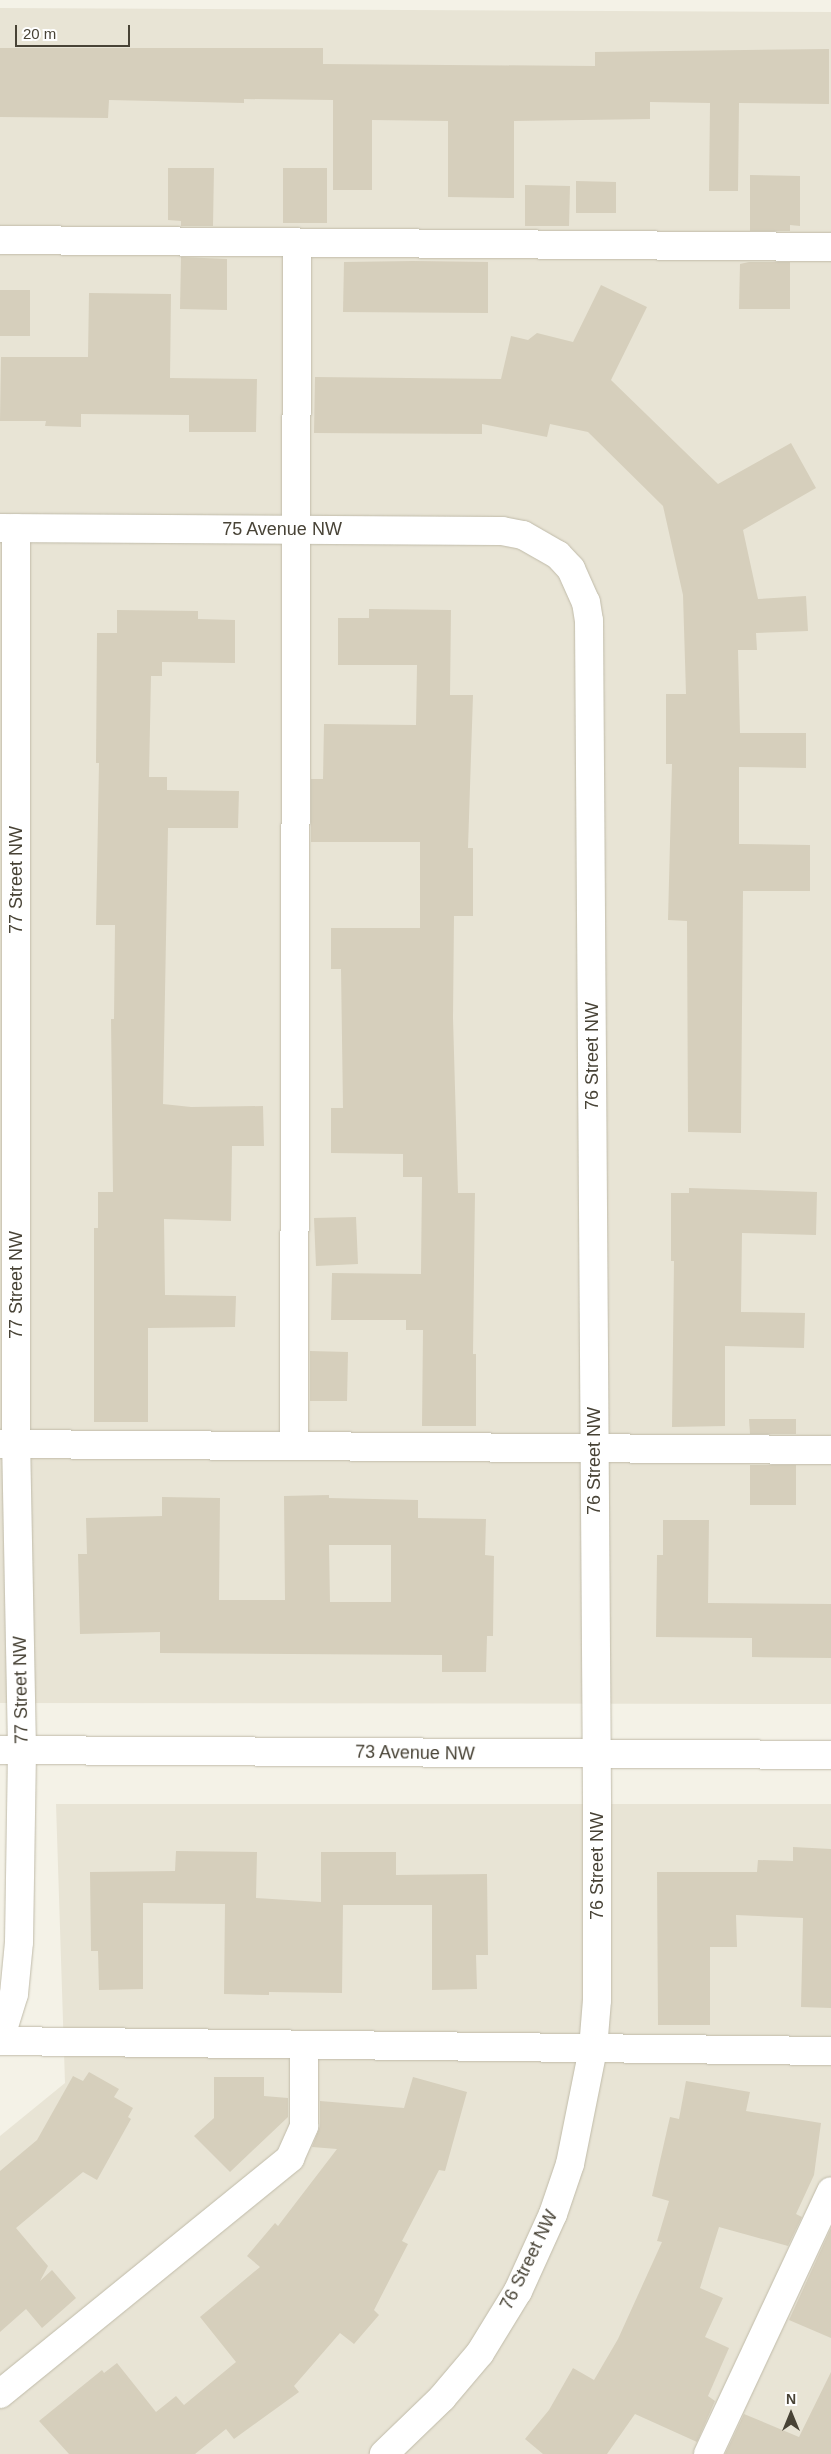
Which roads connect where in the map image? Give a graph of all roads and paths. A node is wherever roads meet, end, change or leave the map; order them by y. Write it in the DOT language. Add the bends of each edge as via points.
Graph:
graph roads {
  1 [pos="0,240"];
  2 [pos="298,243"];
  3 [pos="831,247"];
  4 [pos="8,528"];
  5 [pos="298,529"];
  6 [pos="558,555"];
  7 [pos="8,1444"];
  8 [pos="294,1446"];
  9 [pos="594,1448"];
  10 [pos="831,1450"];
  11 [pos="11,1750"];
  12 [pos="597,1755"];
  13 [pos="831,1755"];
  14 [pos="0,2040"];
  15 [pos="304,2045"];
  16 [pos="593,2049"];
  17 [pos="831,2051"];
  18 [pos="831,2191"];
  19 [pos="0,2394"];
  20 [pos="384,2454"];
  21 [pos="708,2454"];
  1 -- 2 [label="street"];
  2 -- 3 [label="street"];
  2 -- 5 [label="street"];
  4 -- 5 [label="street, 75 Avenue NW"];
  4 -- 7 [label="street, 77 Street NW"];
  5 -- 6 [label="street, 75 Avenue NW" via="502,531 523,535"];
  5 -- 8 [label="street"];
  6 -- 9 [label="street, 76 Street NW" via="581,586 590,621"];
  7 -- 8 [label="street"];
  7 -- 11 [label="street, 77 Street NW"];
  8 -- 9 [label="street"];
  9 -- 10 [label="street"];
  9 -- 12 [label="street, 76 Street NW"];
  11 -- 12 [label="street, 73 Avenue NW"];
  11 -- 14 [label="street, 77 Street NW" via="19,1942 14,1994"];
  12 -- 13 [label="street, 73 Avenue NW"];
  12 -- 16 [label="street, 76 Street NW" via="597,2000"];
  14 -- 15 [label="street"];
  15 -- 16 [label="street"];
  15 -- 19 [label="street" via="304,2126 290,2158"];
  16 -- 17 [label="street"];
  16 -- 20 [label="street, 76 Street NW" via="574,2146 553,2214 518,2291 480,2353 442,2398"];
  18 -- 21 [label="street"];
}
